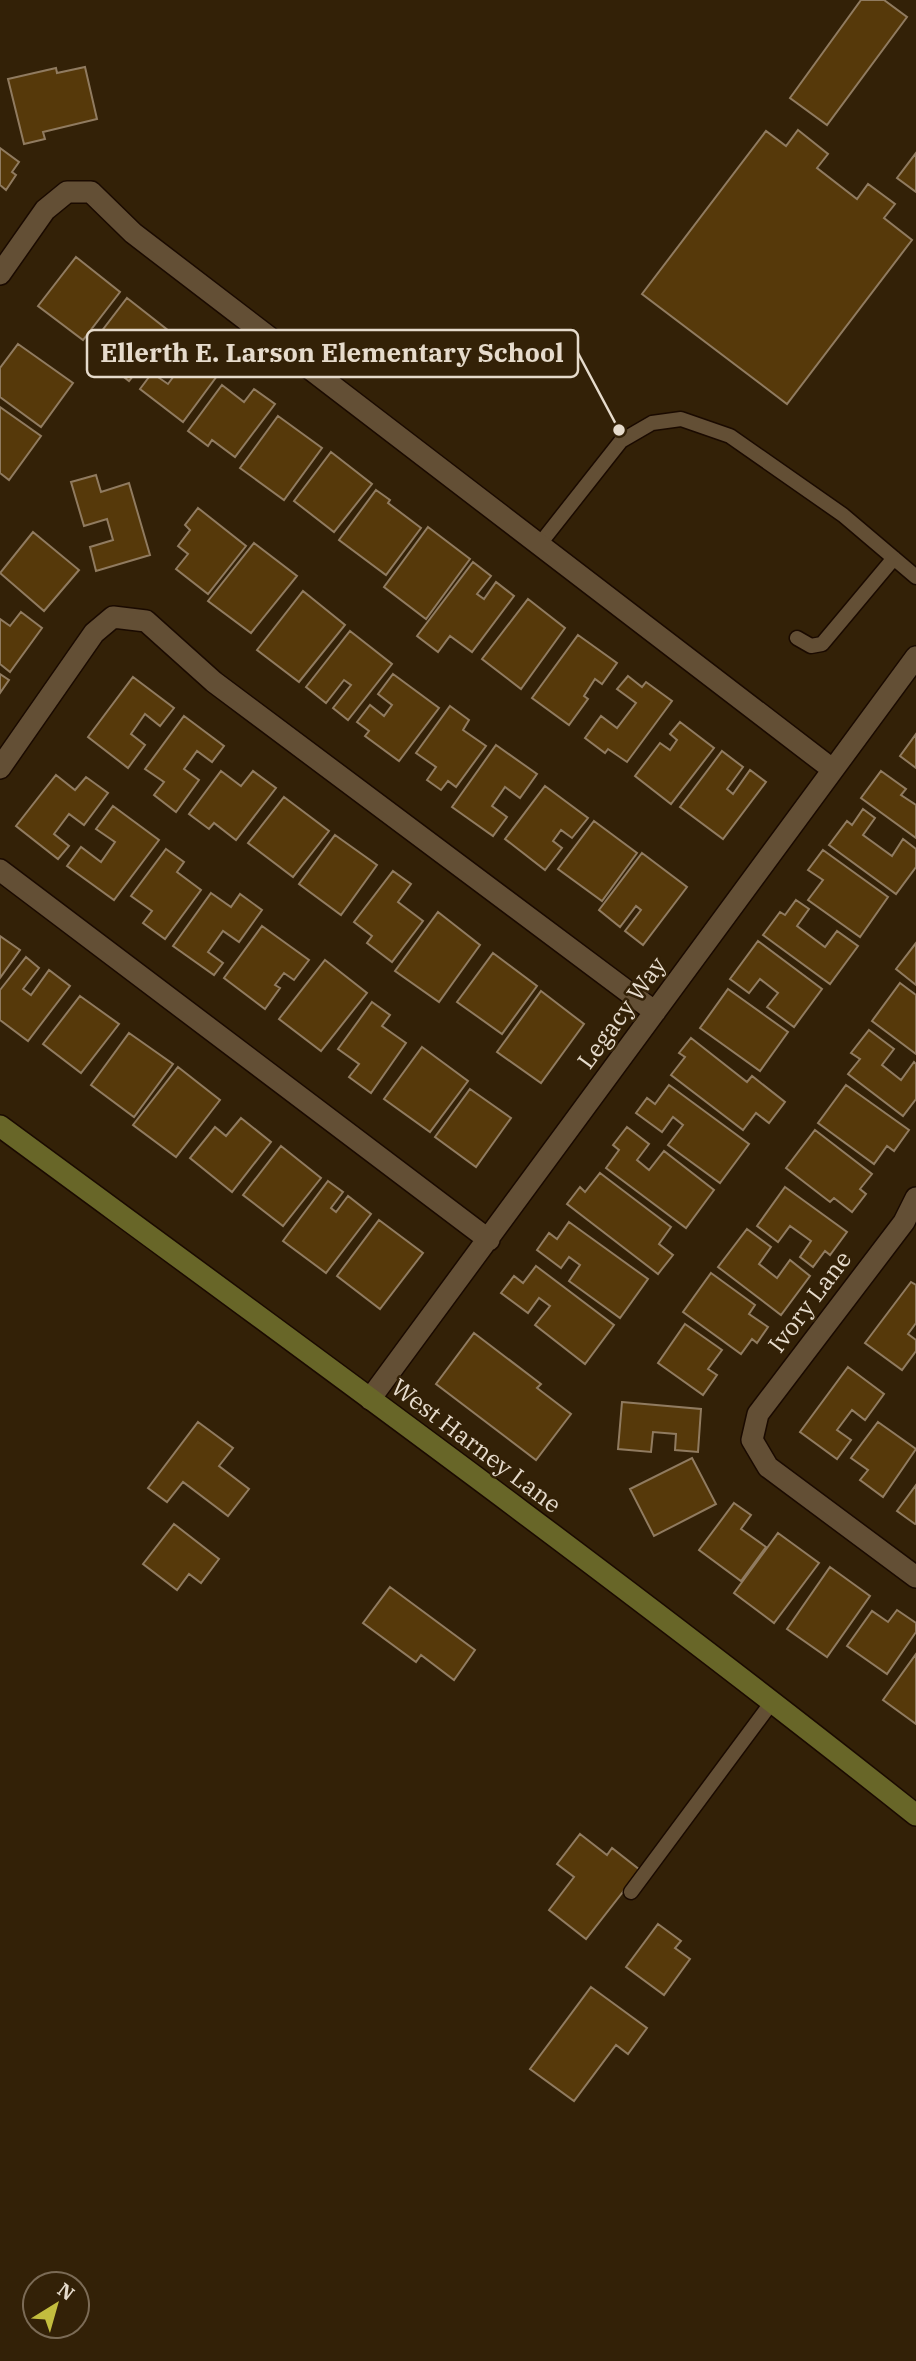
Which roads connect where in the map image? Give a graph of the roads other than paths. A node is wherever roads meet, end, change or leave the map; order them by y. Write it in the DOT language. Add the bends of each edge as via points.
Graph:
graph roads {
  1 [pos="0,274"];
  2 [pos="540,545"];
  3 [pos="894,558"];
  4 [pos="916,577"];
  5 [pos="797,638"];
  6 [pos="916,657"];
  7 [pos="0,768"];
  8 [pos="832,769"];
  9 [pos="0,870"];
  10 [pos="655,1012"];
  11 [pos="0,1126"];
  12 [pos="916,1198"];
  13 [pos="910,1226"];
  14 [pos="489,1240"];
  15 [pos="370,1399"];
  16 [pos="916,1577"];
  17 [pos="772,1702"];
  18 [pos="916,1815"];
  19 [pos="631,1892"];
  1 -- 2 [label="street" via="45,210 67,192 91,192 133,233"];
  2 -- 3 [label="lane" via="621,440 652,423 681,419 730,436 843,515"];
  2 -- 8 [label="street"];
  3 -- 4 [label="lane"];
  3 -- 5 [label="lane" via="822,644 811,646"];
  6 -- 8 [label="street, Legacy Way"];
  7 -- 10 [label="street" via="93,633 113,617 146,621 214,682"];
  8 -- 10 [label="street, Legacy Way"];
  9 -- 14 [label="street"];
  10 -- 14 [label="street, Legacy Way"];
  11 -- 15 [label="main road, West Harney Lane"];
  12 -- 13 [label="street, Ivory Lane"];
  13 -- 16 [label="street, Ivory Lane" via="758,1414 752,1440 768,1467"];
  14 -- 15 [label="street, Legacy Way"];
  15 -- 17 [label="main road, West Harney Lane"];
  17 -- 18 [label="main road, West Harney Lane"];
  17 -- 19 [label="lane"];
}
